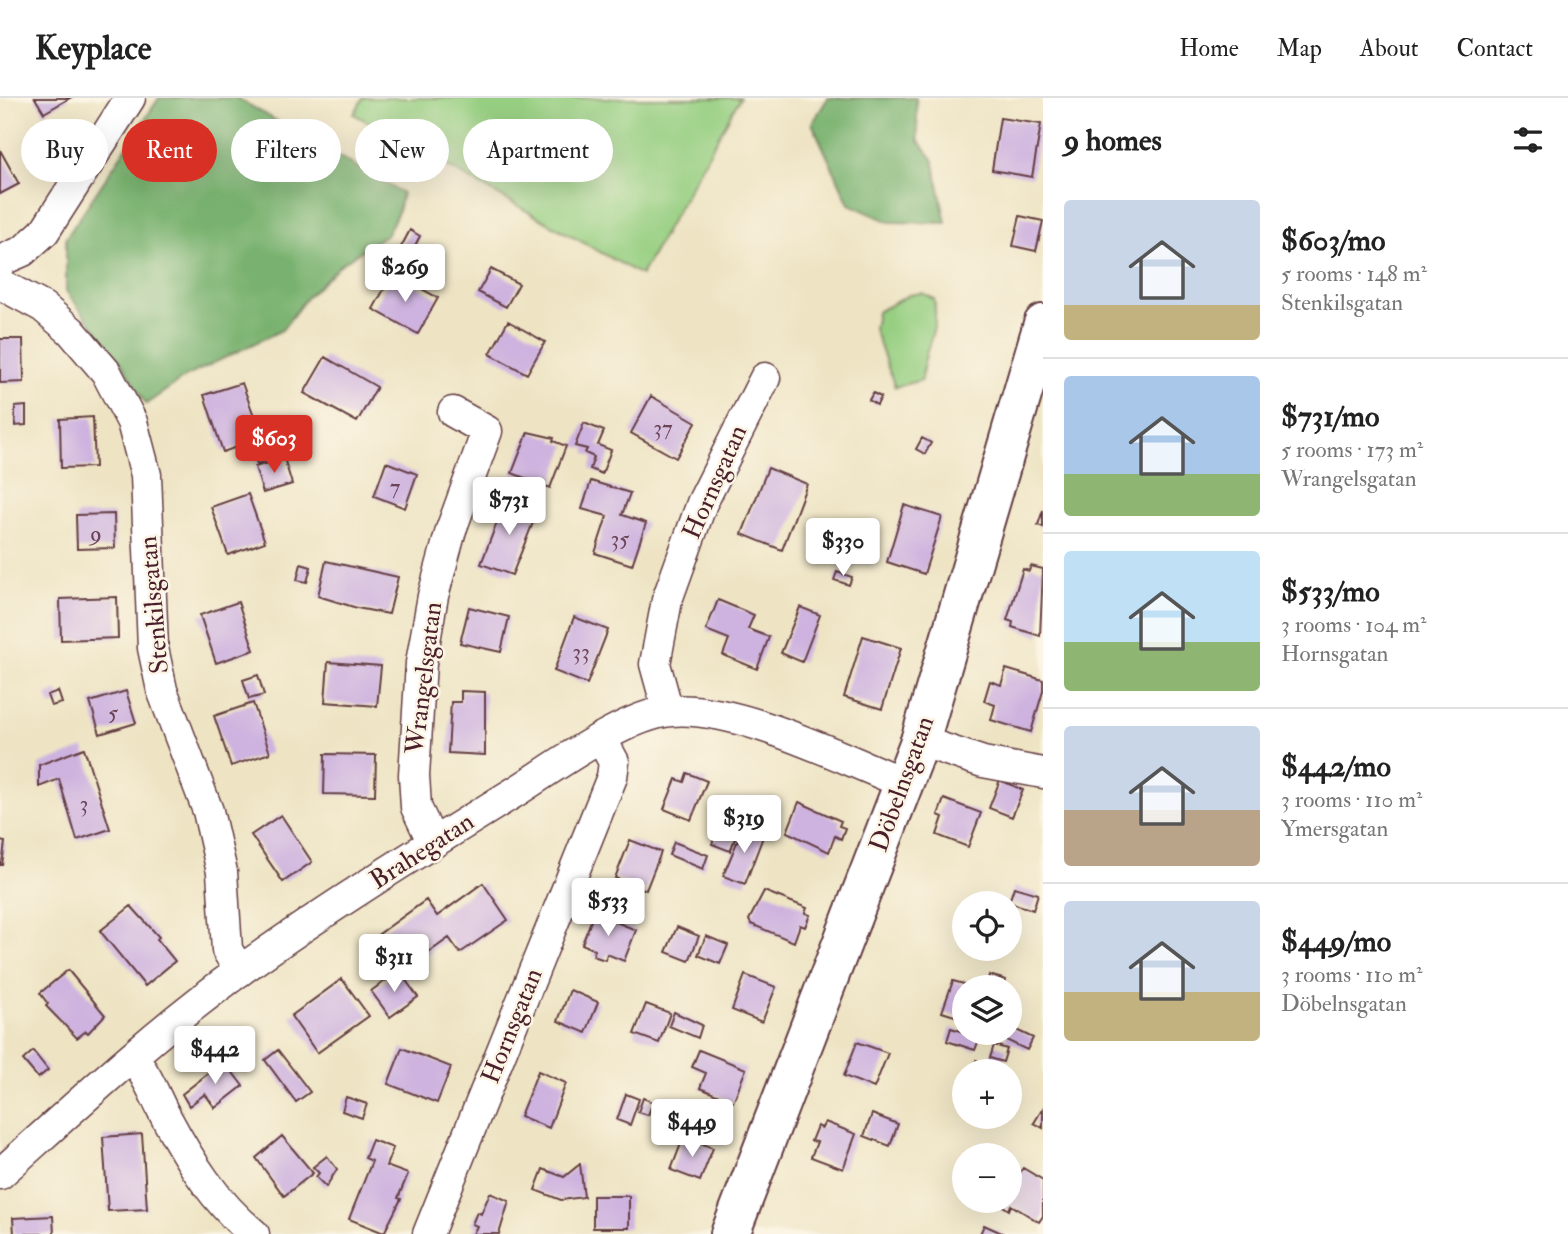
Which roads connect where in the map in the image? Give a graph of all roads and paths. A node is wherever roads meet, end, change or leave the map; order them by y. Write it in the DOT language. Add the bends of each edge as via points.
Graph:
graph roads {
  1 [pos="130,98"];
  2 [pos="0,261"];
  3 [pos="0,284"];
  4 [pos="1043,324"];
  5 [pos="765,378"];
  6 [pos="453,412"];
  7 [pos="668,711"];
  8 [pos="602,740"];
  9 [pos="920,741"];
  10 [pos="1043,773"];
  11 [pos="904,783"];
  12 [pos="433,844"];
  13 [pos="240,971"];
  14 [pos="133,1058"];
  15 [pos="0,1174"];
  16 [pos="254,1234"];
  17 [pos="428,1234"];
  18 [pos="730,1234"];
  1 -- 2 [label="street" via="44,232 23,251"];
  3 -- 13 [label="street, Stenkilsgatan" via="43,307 71,331 106,372 132,422 146,475 153,648 162,690 208,811 222,873 227,950"];
  4 -- 9 [label="street, Döbelnsgatan"];
  5 -- 7 [label="street, Hornsgatan" via="702,503 667,600 655,664"];
  6 -- 12 [label="street, Wrangelsgatan" via="487,431 444,557 421,663 416,807"];
  7 -- 8 [label="street, Brahegatan" via="629,724"];
  7 -- 11 [label="street, Brahegatan" via="700,710 745,721"];
  8 -- 12 [label="street, Brahegatan"];
  8 -- 17 [label="street, Hornsgatan" via="614,762 612,777"];
  9 -- 10 [label="street" via="983,762"];
  9 -- 11 [label="street, Döbelnsgatan"];
  11 -- 18 [label="street, Döbelnsgatan"];
  12 -- 13 [label="street, Brahegatan"];
  13 -- 14 [label="street, Brahegatan"];
  14 -- 15 [label="street, Brahegatan"];
  14 -- 16 [label="street" via="211,1192"];
}
